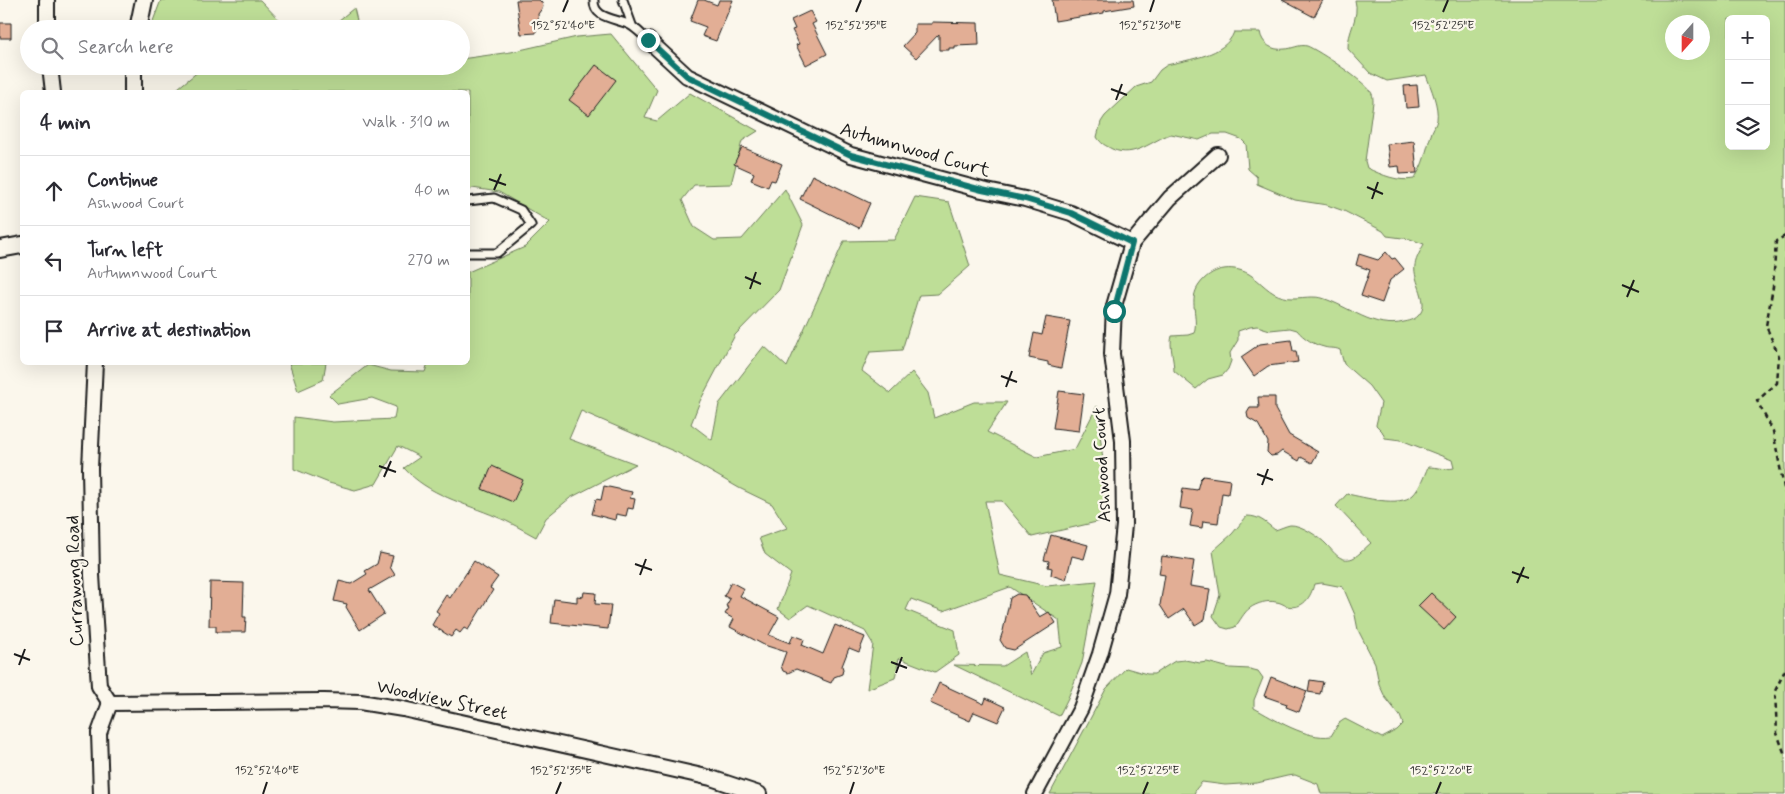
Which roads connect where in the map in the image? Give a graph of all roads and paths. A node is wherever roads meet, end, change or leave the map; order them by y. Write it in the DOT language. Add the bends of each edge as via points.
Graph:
graph roads {
  1 [pos="47,0"];
  2 [pos="144,0"];
  3 [pos="594,0"];
  4 [pos="623,0"];
  5 [pos="47,20"];
  6 [pos="140,20"];
  7 [pos="632,25"];
  8 [pos="648,40"];
  9 [pos="51,75"];
  10 [pos="133,75"];
  11 [pos="53,90"];
  12 [pos="133,90"];
  13 [pos="1218,155"];
  14 [pos="470,201"];
  15 [pos="1785,236"];
  16 [pos="1132,243"];
  17 [pos="20,245"];
  18 [pos="0,249"];
  19 [pos="470,253"];
  20 [pos="95,365"];
  21 [pos="1785,493"];
  22 [pos="1785,670"];
  23 [pos="110,703"];
  24 [pos="1785,755"];
  25 [pos="101,794"];
  26 [pos="759,794"];
  27 [pos="1035,794"];
  1 -- 5 [label="street"];
  2 -- 6 [label="street"];
  3 -- 7 [label="lane" via="594,7 600,15"];
  4 -- 7 [label="lane"];
  7 -- 8 [label="lane"];
  8 -- 16 [label="street, Autumnwood Court" via="687,76 851,155 1071,213"];
  9 -- 11 [label="street"];
  10 -- 12 [label="street"];
  13 -- 16 [label="street, Ashwood Court" via="1170,198"];
  14 -- 19 [label="lane" via="494,198 521,210 531,225 497,252"];
  15 -- 21 [label="path" via="1776,241 1766,326 1779,356 1776,383 1757,401 1773,431"];
  16 -- 27 [label="street, Ashwood Court" via="1114,306 1112,347 1123,441 1124,516 1117,594 1081,708"];
  17 -- 18 [label="street"];
  20 -- 23 [label="street, Currawong Road" via="90,468 92,575 99,686"];
  22 -- 24 [label="path" via="1775,691 1777,733"];
  23 -- 25 [label="street" via="100,733"];
  23 -- 26 [label="street, Woodview Street" via="360,702 702,776"];
}
